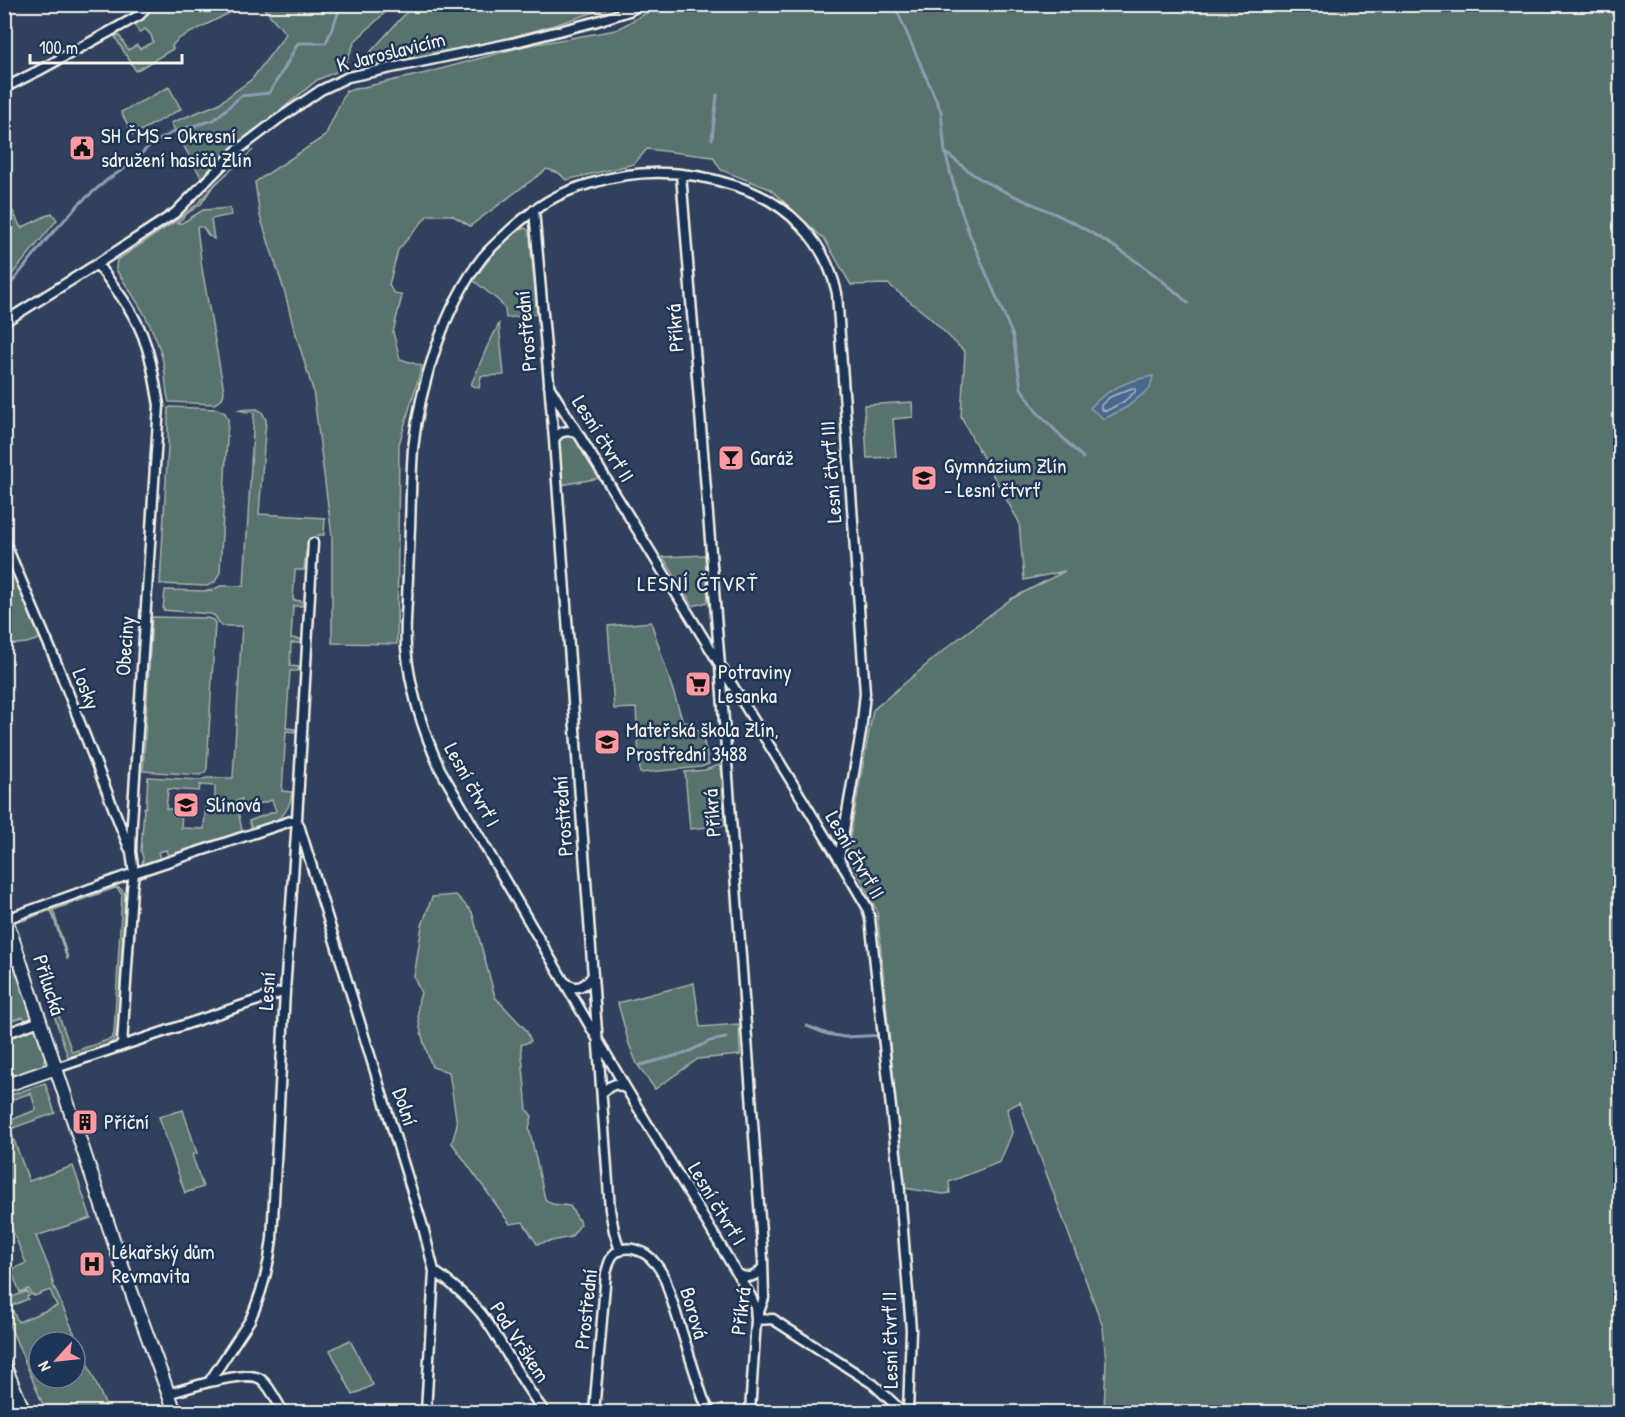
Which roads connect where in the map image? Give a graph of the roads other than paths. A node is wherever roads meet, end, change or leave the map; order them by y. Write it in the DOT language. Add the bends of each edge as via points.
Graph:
graph roads {
  1 [pos="148,4"];
  2 [pos="642,4"];
  3 [pos="4,88"];
  4 [pos="681,174"];
  5 [pos="534,210"];
  6 [pos="97,264"];
  7 [pos="4,322"];
  8 [pos="549,386"];
  9 [pos="578,434"];
  10 [pos="554,440"];
  11 [pos="4,540"];
  12 [pos="313,543"];
  13 [pos="720,666"];
  14 [pos="297,819"];
  15 [pos="131,852"];
  16 [pos="839,858"];
  17 [pos="134,873"];
  18 [pos="5,916"];
  19 [pos="20,958"];
  20 [pos="4,966"];
  21 [pos="593,974"];
  22 [pos="565,981"];
  23 [pos="285,991"];
  24 [pos="40,1021"];
  25 [pos="4,1034"];
  26 [pos="598,1040"];
  27 [pos="122,1045"];
  28 [pos="56,1068"];
  29 [pos="4,1086"];
  30 [pos="626,1088"];
  31 [pos="602,1094"];
  32 [pos="620,1251"];
  33 [pos="763,1268"];
  34 [pos="434,1271"];
  35 [pos="738,1274"];
  36 [pos="756,1320"];
  37 [pos="4,1367"];
  38 [pos="209,1382"];
  39 [pos="167,1394"];
  40 [pos="23,1413"];
  41 [pos="175,1413"];
  42 [pos="283,1413"];
  43 [pos="426,1413"];
  44 [pos="545,1413"];
  45 [pos="594,1413"];
  46 [pos="710,1413"];
  47 [pos="750,1413"];
  48 [pos="903,1413"];
  49 [pos="908,1413"];
  1 -- 3 [label="street" via="140,15"];
  2 -- 6 [label="street, K Jaroslavicím" via="594,22 512,43 348,77 277,120 236,152 175,213"];
  4 -- 5 [label="street, Lesní čtvrť I" via="642,173 605,179 566,191"];
  4 -- 13 [label="street, Příkrá"];
  4 -- 16 [label="street, Lesní čtvrť III" via="748,189 777,204 813,238 835,281 865,693"];
  5 -- 8 [label="street, Prostřední"];
  5 -- 22 [label="street, Lesní čtvrť I" via="489,249 467,280 449,315 428,373 413,449 406,646 417,708 440,769"];
  6 -- 7 [label="street, K Jaroslavicím"];
  6 -- 15 [label="street, Obeciny" via="123,299 146,343 159,405"];
  8 -- 9 [label="street, Lesní čtvrť II"];
  8 -- 10 [label="street, Prostřední"];
  9 -- 10 [label="street" via="565,432"];
  9 -- 13 [label="street, Lesní čtvrť II"];
  10 -- 21 [label="street, Prostřední"];
  11 -- 15 [label="street, Losky"];
  12 -- 14 [label="street, Lesní"];
  13 -- 16 [label="street, Lesní čtvrť II"];
  13 -- 33 [label="street, Příkrá"];
  14 -- 17 [label="street"];
  14 -- 23 [label="street, Lesní"];
  14 -- 34 [label="street, Dolní"];
  15 -- 17 [label="street, Obeciny"];
  16 -- 49 [label="street, Lesní čtvrť II" via="870,919 900,1189 911,1330"];
  17 -- 18 [label="street"];
  17 -- 27 [label="street, Obeciny"];
  18 -- 19 [label="street, Přílucká"];
  19 -- 20 [label="street"];
  19 -- 24 [label="street, Přílucká"];
  21 -- 22 [label="street" via="580,987 571,987"];
  21 -- 26 [label="street, Prostřední"];
  22 -- 26 [label="street, Lesní čtvrť I"];
  23 -- 27 [label="street"];
  23 -- 38 [label="street, Lesní" via="270,1257 250,1320"];
  24 -- 25 [label="street"];
  24 -- 28 [label="street, Přílucká"];
  26 -- 30 [label="street, Lesní čtvrť I"];
  26 -- 31 [label="street, Prostřední"];
  27 -- 28 [label="street"];
  28 -- 29 [label="street"];
  28 -- 39 [label="street, Přílucká"];
  30 -- 31 [label="street" via="616,1084"];
  30 -- 35 [label="street, Lesní čtvrť I"];
  31 -- 32 [label="street, Prostřední" via="610,1210"];
  32 -- 45 [label="street, Prostřední" via="610,1259 606,1273"];
  32 -- 46 [label="street, Borová" via="644,1253 665,1279"];
  33 -- 35 [label="street" via="749,1278"];
  33 -- 36 [label="street, Příkrá" via="764,1298"];
  34 -- 43 [label="street, Dolní"];
  34 -- 44 [label="street, Pod Vrškem" via="469,1299 489,1324"];
  35 -- 36 [label="street, Lesní čtvrť I" via="755,1306"];
  36 -- 47 [label="street, Příkrá"];
  36 -- 48 [label="street" via="777,1322 873,1384"];
  37 -- 40 [label="main road"];
  38 -- 39 [label="street"];
  38 -- 42 [label="street" via="259,1378"];
  39 -- 41 [label="street, Přílucká"];
}
